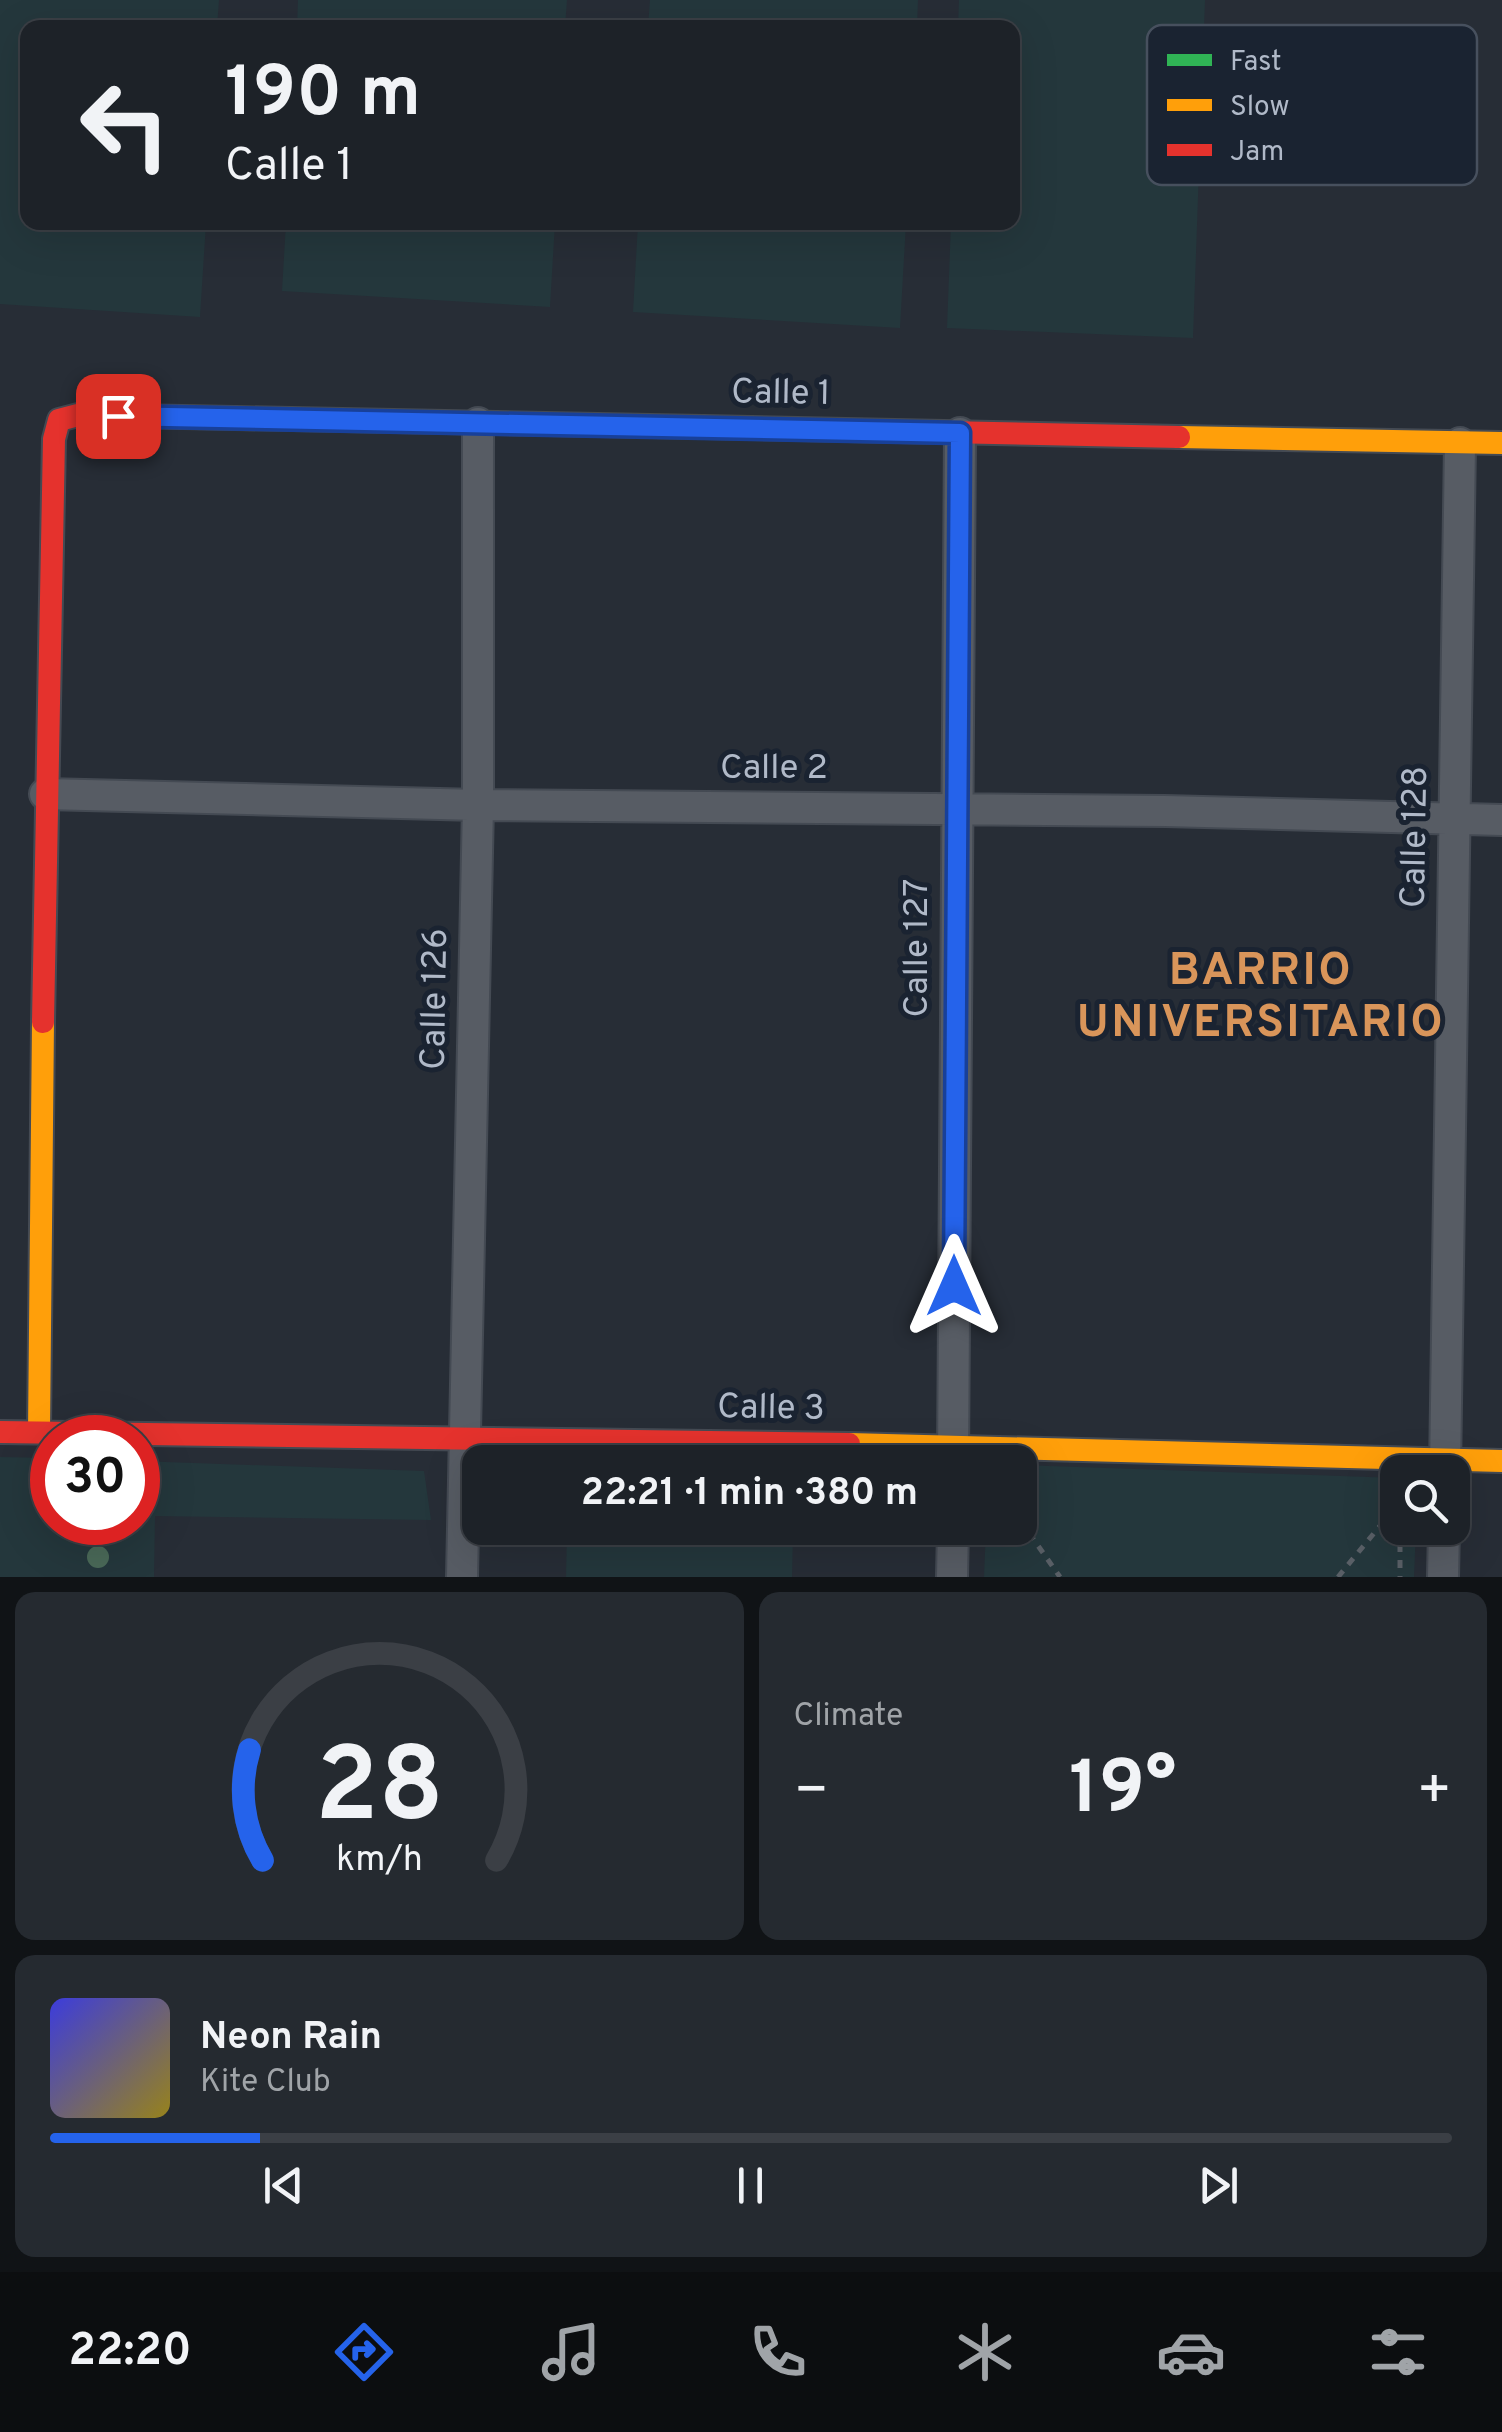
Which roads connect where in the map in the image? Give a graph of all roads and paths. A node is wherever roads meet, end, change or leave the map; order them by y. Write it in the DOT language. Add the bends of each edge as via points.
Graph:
graph roads {
  1 [pos="478,423"];
  2 [pos="960,433"];
  3 [pos="1460,442"];
  4 [pos="1502,444"];
  5 [pos="45,794"];
  6 [pos="478,806"];
  7 [pos="956,808"];
  8 [pos="1454,819"];
  9 [pos="1502,820"];
  10 [pos="39,1415"];
  11 [pos="0,1432"];
  12 [pos="30,1432"];
  13 [pos="160,1434"];
  14 [pos="464,1440"];
  15 [pos="639,1445"];
  16 [pos="953,1445"];
  17 [pos="1445,1455"];
  18 [pos="1037,1456"];
  19 [pos="1502,1461"];
  20 [pos="1380,1464"];
  21 [pos="1470,1464"];
  22 [pos="1380,1526"];
  23 [pos="1037,1544"];
  24 [pos="953,1545"];
  25 [pos="1400,1545"];
  26 [pos="1444,1545"];
  27 [pos="462,1577"];
  28 [pos="952,1577"];
  29 [pos="1060,1577"];
  30 [pos="1338,1577"];
  31 [pos="1400,1577"];
  32 [pos="1444,1577"];
  1 -- 2 [label="street, Calle 1"];
  1 -- 5 [label="street, Calle 1" via="59,420"];
  1 -- 6 [label="street, Calle 126"];
  2 -- 3 [label="street, Calle 1"];
  2 -- 7 [label="street, Calle 127"];
  3 -- 4 [label="street, Calle 1"];
  3 -- 8 [label="street, Calle 128"];
  5 -- 6 [label="street, Calle 2"];
  5 -- 10 [label="street"];
  6 -- 7 [label="street, Calle 2"];
  6 -- 14 [label="street, Calle 126"];
  7 -- 8 [label="street, Calle 2"];
  7 -- 16 [label="street, Calle 127"];
  8 -- 9 [label="street, Calle 2"];
  8 -- 17 [label="street, Calle 128"];
  11 -- 12 [label="street, Calle 3"];
  13 -- 14 [label="street, Calle 3"];
  14 -- 15 [label="street, Calle 3"];
  14 -- 27 [label="street, Calle 126"];
  18 -- 20 [label="street, Calle 3"];
  19 -- 21 [label="street, Calle 3"];
  22 -- 30 [label="path"];
  23 -- 29 [label="path"];
  24 -- 28 [label="street"];
  25 -- 31 [label="path"];
  26 -- 32 [label="street"];
}
